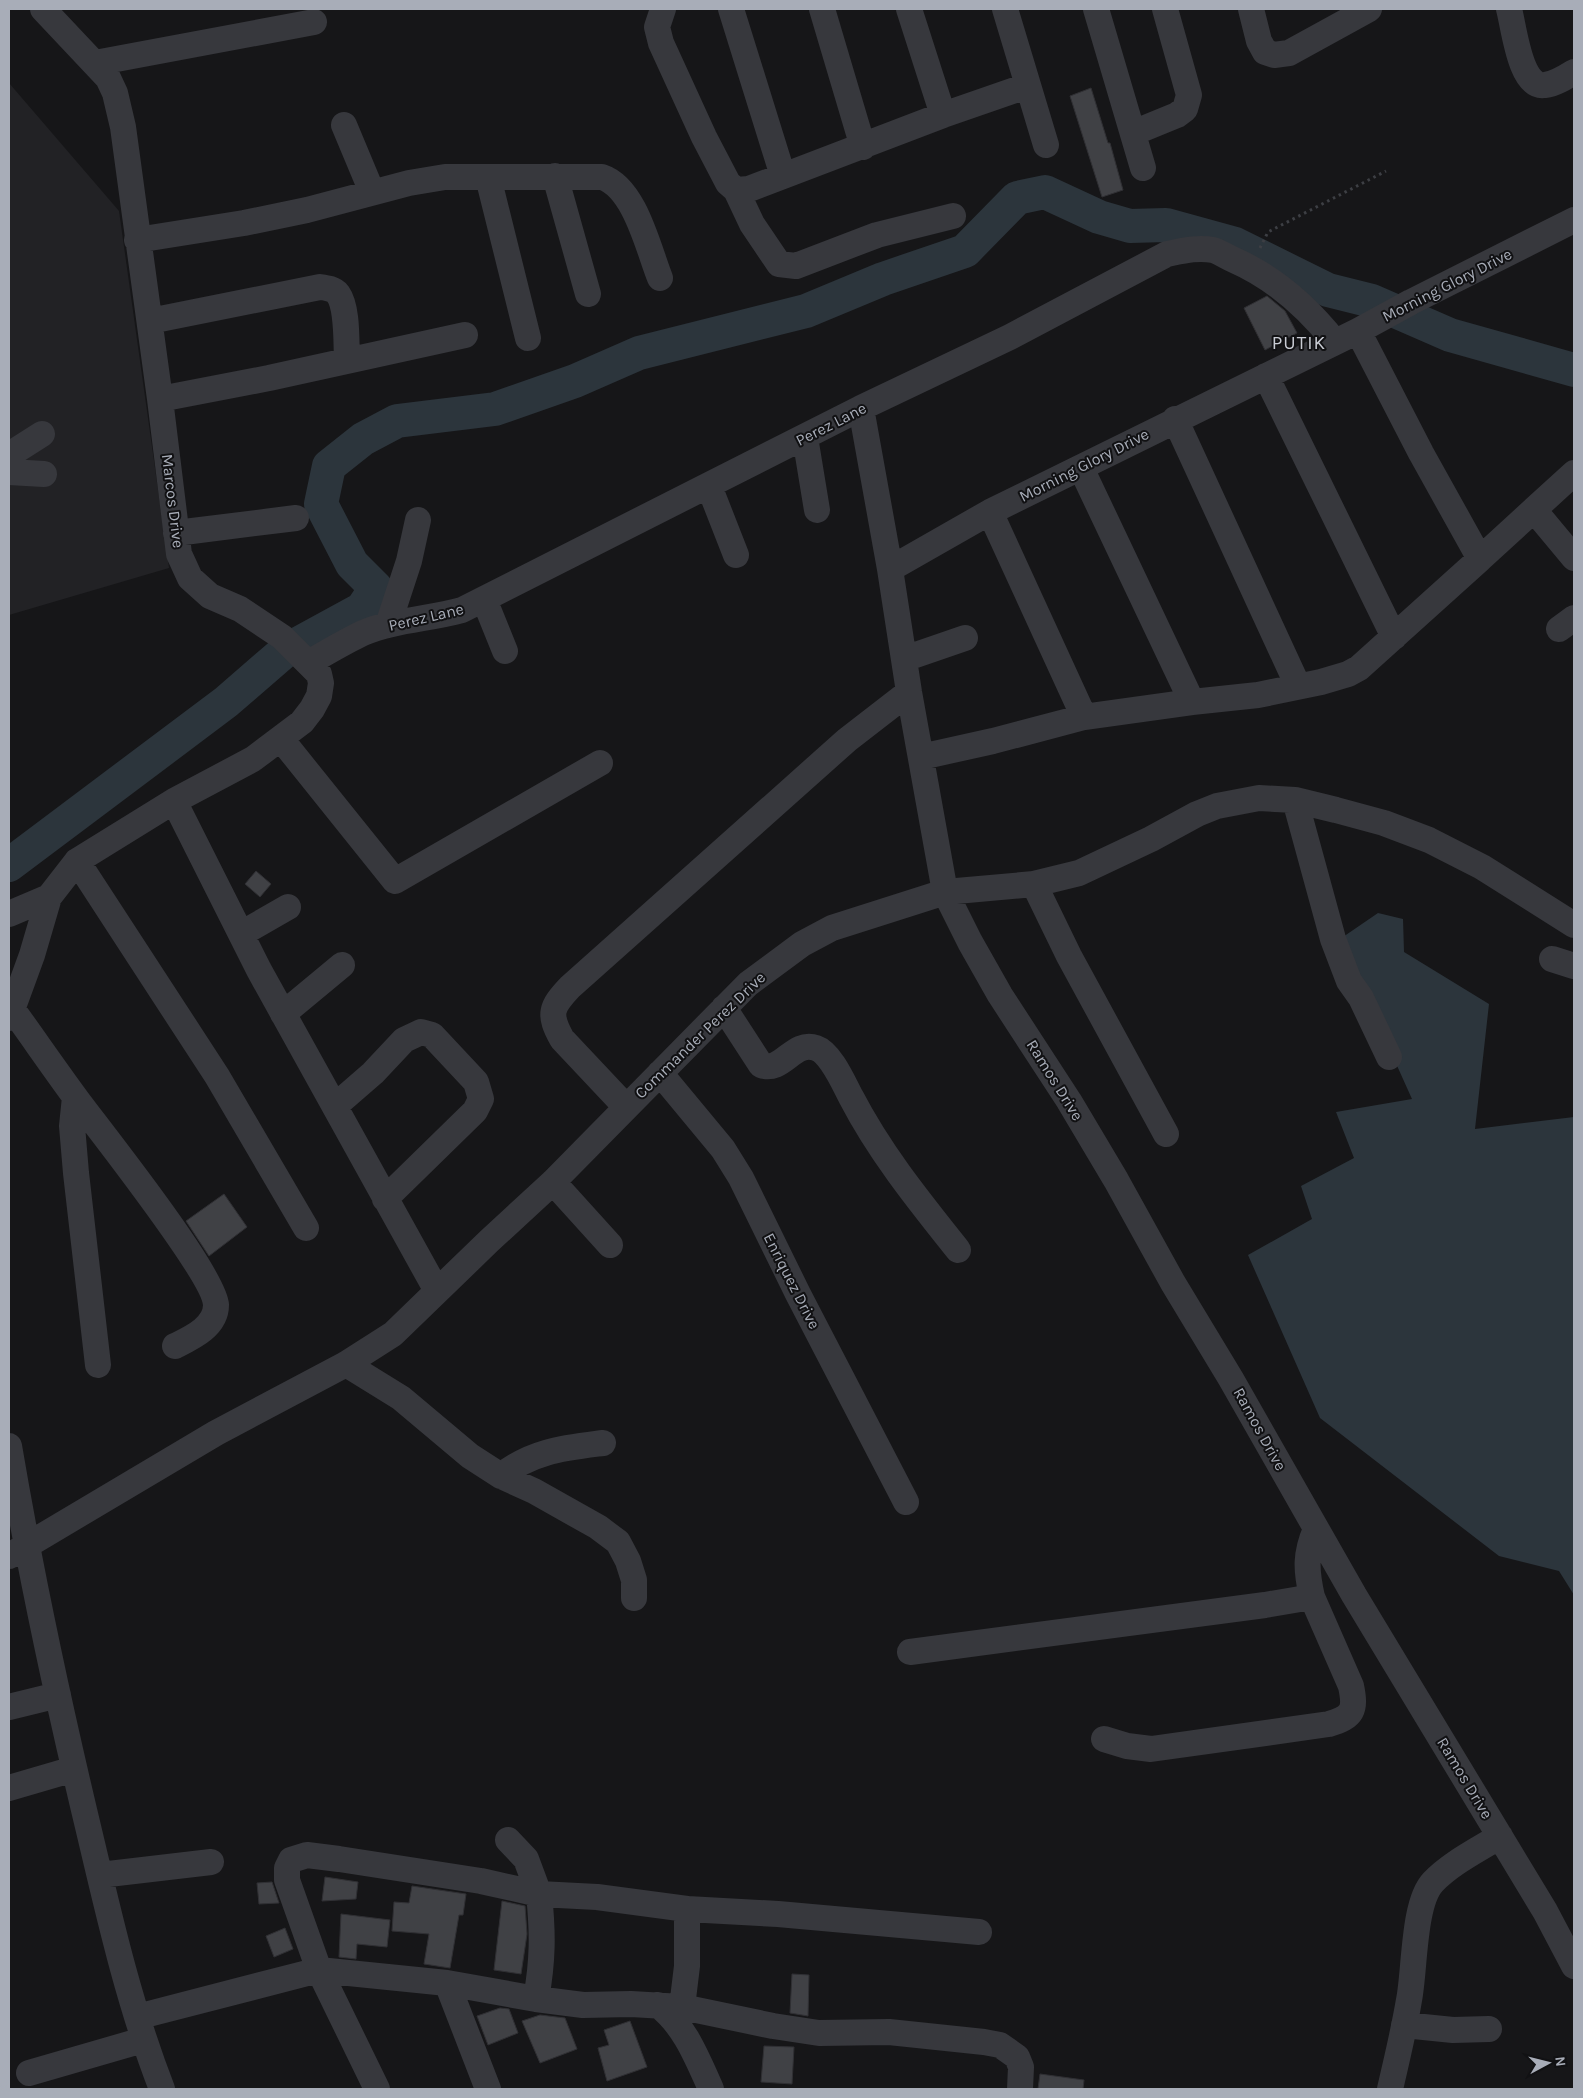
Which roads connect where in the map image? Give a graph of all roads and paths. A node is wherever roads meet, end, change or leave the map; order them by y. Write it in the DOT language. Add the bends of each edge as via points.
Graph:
graph roads {
  1 [pos="663,9"];
  2 [pos="731,9"];
  3 [pos="822,9"];
  4 [pos="909,9"];
  5 [pos="1005,9"];
  6 [pos="1096,9"];
  7 [pos="1165,9"];
  8 [pos="1251,9"];
  9 [pos="1369,9"];
  10 [pos="1510,9"];
  11 [pos="53,10"];
  12 [pos="1340,16"];
  13 [pos="314,22"];
  14 [pos="95,63"];
  15 [pos="1574,72"];
  16 [pos="1027,86"];
  17 [pos="943,115"];
  18 [pos="344,124"];
  19 [pos="1133,133"];
  20 [pos="1046,145"];
  21 [pos="863,146"];
  22 [pos="1143,168"];
  23 [pos="1386,170"];
  24 [pos="555,176"];
  25 [pos="783,176"];
  26 [pos="488,177"];
  27 [pos="736,190"];
  28 [pos="372,192"];
  29 [pos="953,216"];
  30 [pos="1574,220"];
  31 [pos="1268,232"];
  32 [pos="137,240"];
  33 [pos="660,278"];
  34 [pos="588,294"];
  35 [pos="150,321"];
  36 [pos="1358,331"];
  37 [pos="465,335"];
  38 [pos="528,338"];
  39 [pos="1335,342"];
  40 [pos="347,360"];
  41 [pos="1266,376"];
  42 [pos="160,399"];
  43 [pos="861,408"];
  44 [pos="1175,420"];
  45 [pos="42,434"];
  46 [pos="805,437"];
  47 [pos="9,455"];
  48 [pos="1081,468"];
  49 [pos="9,472"];
  50 [pos="1574,473"];
  51 [pos="44,474"];
  52 [pos="709,486"];
  53 [pos="817,510"];
  54 [pos="1534,510"];
  55 [pos="990,512"];
  56 [pos="296,518"];
  57 [pos="418,520"];
  58 [pos="176,533"];
  59 [pos="736,555"];
  60 [pos="1574,558"];
  61 [pos="1480,559"];
  62 [pos="890,569"];
  63 [pos="484,599"];
  64 [pos="388,625"];
  65 [pos="1394,637"];
  66 [pos="965,638"];
  67 [pos="505,651"];
  68 [pos="904,659"];
  69 [pos="305,660"];
  70 [pos="1298,686"];
  71 [pos="909,692"];
  72 [pos="1192,702"];
  73 [pos="1084,717"];
  74 [pos="281,739"];
  75 [pos="921,757"];
  76 [pos="600,763"];
  77 [pos="1295,800"];
  78 [pos="174,801"];
  79 [pos="77,861"];
  80 [pos="1034,884"];
  81 [pos="945,892"];
  82 [pos="49,898"];
  83 [pos="288,908"];
  84 [pos="9,914"];
  85 [pos="1574,925"];
  86 [pos="241,934"];
  87 [pos="342,965"];
  88 [pos="724,1008"];
  89 [pos="11,1014"];
  90 [pos="283,1014"];
  91 [pos="1389,1057"];
  92 [pos="660,1073"];
  93 [pos="75,1097"];
  94 [pos="335,1106"];
  95 [pos="626,1107"];
  96 [pos="1166,1134"];
  97 [pos="553,1182"];
  98 [pos="385,1199"];
  99 [pos="306,1228"];
  100 [pos="610,1244"];
  101 [pos="958,1250"];
  102 [pos="437,1291"];
  103 [pos="176,1346"];
  104 [pos="346,1364"];
  105 [pos="98,1365"];
  106 [pos="603,1443"];
  107 [pos="9,1446"];
  108 [pos="501,1476"];
  109 [pos="906,1502"];
  110 [pos="1316,1529"];
  111 [pos="17,1552"];
  112 [pos="1312,1596"];
  113 [pos="634,1598"];
  114 [pos="910,1652"];
  115 [pos="58,1695"];
  116 [pos="9,1707"];
  117 [pos="1104,1739"];
  118 [pos="74,1768"];
  119 [pos="9,1788"];
  120 [pos="1500,1836"];
  121 [pos="508,1840"];
  122 [pos="212,1862"];
  123 [pos="100,1875"];
  124 [pos="539,1894"];
  125 [pos="686,1909"];
  126 [pos="979,1932"];
  127 [pos="1574,1966"];
  128 [pos="319,1970"];
  129 [pos="447,1983"];
  130 [pos="536,1999"];
  131 [pos="670,2006"];
  132 [pos="1404,2025"];
  133 [pos="140,2029"];
  134 [pos="1489,2029"];
  135 [pos="29,2073"];
  136 [pos="162,2089"];
  137 [pos="377,2089"];
  138 [pos="488,2089"];
  139 [pos="710,2089"];
  140 [pos="1020,2089"];
  141 [pos="1390,2089"];
  1 -- 27 [label="street" via="657,28 662,43 704,137 728,183"];
  2 -- 25 [label="street"];
  3 -- 21 [label="street"];
  4 -- 17 [label="street"];
  5 -- 16 [label="street"];
  6 -- 19 [label="street"];
  7 -- 19 [label="street" via="1189,96 1185,109 1177,115"];
  8 -- 12 [label="street" via="1259,41 1265,52 1274,56 1288,53"];
  9 -- 12 [label="street"];
  10 -- 15 [label="street" via="1529,80 1545,86"];
  11 -- 14 [label="street, Marcos Drive"];
  13 -- 14 [label="street"];
  14 -- 32 [label="street, Marcos Drive" via="116,93"];
  16 -- 17 [label="street"];
  16 -- 20 [label="street"];
  17 -- 21 [label="street"];
  18 -- 28 [label="street"];
  19 -- 22 [label="street"];
  21 -- 25 [label="street"];
  23 -- 31 [label="path"];
  24 -- 26 [label="street"];
  24 -- 33 [label="street" via="602,177 621,188 631,200"];
  24 -- 34 [label="street"];
  25 -- 27 [label="street" via="749,189"];
  26 -- 28 [label="street" via="445,177"];
  26 -- 38 [label="street"];
  27 -- 29 [label="street" via="752,224 779,264 796,266 877,235"];
  28 -- 32 [label="street" via="298,212"];
  30 -- 36 [label="street, Morning Glory Drive"];
  32 -- 35 [label="street, Marcos Drive"];
  35 -- 40 [label="street" via="320,287 329,288 337,293 343,306"];
  35 -- 42 [label="street, Marcos Drive"];
  36 -- 39 [label="street, Morning Glory Drive"];
  36 -- 61 [label="street" via="1420,453"];
  37 -- 40 [label="street"];
  39 -- 41 [label="street, Morning Glory Drive"];
  39 -- 43 [label="street, Perez Lane" via="1287,292 1250,267 1213,250 1188,249 1148,262 1010,337"];
  40 -- 42 [label="street"];
  41 -- 44 [label="street, Morning Glory Drive"];
  41 -- 65 [label="street"];
  42 -- 58 [label="street, Marcos Drive"];
  43 -- 46 [label="street, Perez Lane"];
  43 -- 62 [label="street"];
  44 -- 48 [label="street, Morning Glory Drive"];
  44 -- 70 [label="street"];
  45 -- 47 [label="street"];
  46 -- 52 [label="street, Perez Lane"];
  46 -- 53 [label="street"];
  48 -- 55 [label="street, Morning Glory Drive"];
  48 -- 72 [label="street"];
  49 -- 51 [label="street"];
  50 -- 54 [label="street"];
  52 -- 59 [label="street"];
  52 -- 63 [label="street, Perez Lane"];
  54 -- 60 [label="street"];
  54 -- 61 [label="street"];
  55 -- 62 [label="street, Morning Glory Drive"];
  55 -- 73 [label="street"];
  56 -- 58 [label="street"];
  57 -- 64 [label="street"];
  58 -- 69 [label="street, Marcos Drive" via="179,554 190,578 210,596 240,609 282,637"];
  61 -- 65 [label="street"];
  62 -- 68 [label="street"];
  63 -- 64 [label="street, Perez Lane" via="454,613"];
  63 -- 67 [label="street"];
  64 -- 69 [label="street, Perez Lane"];
  65 -- 70 [label="street" via="1348,674"];
  66 -- 68 [label="street"];
  68 -- 71 [label="street"];
  69 -- 74 [label="street, Marcos Drive" via="319,674 319,696 302,722"];
  70 -- 72 [label="street" via="1258,695"];
  71 -- 75 [label="street"];
  71 -- 95 [label="street" via="847,740 557,1001 552,1014 562,1039"];
  72 -- 73 [label="street"];
  73 -- 75 [label="street"];
  74 -- 76 [label="street" via="396,881"];
  74 -- 78 [label="street, Marcos Drive" via="253,759"];
  75 -- 81 [label="street"];
  77 -- 80 [label="street, Commander Perez Drive" via="1259,798 1217,806 1079,873"];
  77 -- 85 [label="street, Commander Perez Drive" via="1384,823 1429,840 1482,866"];
  77 -- 91 [label="street" via="1333,940 1349,980"];
  78 -- 79 [label="street, Marcos Drive"];
  78 -- 86 [label="street"];
  79 -- 82 [label="street, Marcos Drive"];
  79 -- 99 [label="street" via="217,1076"];
  80 -- 81 [label="street, Commander Perez Drive"];
  80 -- 96 [label="street" via="1069,956"];
  81 -- 88 [label="street, Commander Perez Drive" via="832,928 802,944 748,984"];
  81 -- 110 [label="street, Ramos Drive" via="996,988 1116,1180"];
  82 -- 84 [label="street"];
  82 -- 89 [label="street, Marcos Drive"];
  83 -- 86 [label="street"];
  86 -- 90 [label="street"];
  87 -- 90 [label="street"];
  88 -- 92 [label="street, Commander Perez Drive"];
  88 -- 101 [label="street" via="761,1066 772,1067 801,1048 816,1048 832,1062 866,1127 904,1183"];
  89 -- 93 [label="street"];
  90 -- 94 [label="street"];
  92 -- 95 [label="street, Commander Perez Drive"];
  92 -- 109 [label="street, Enriquez Drive" via="723,1149 741,1178"];
  93 -- 103 [label="street" via="171,1227 212,1291 216,1306 208,1325 195,1337"];
  93 -- 105 [label="street" via="72,1126"];
  94 -- 98 [label="street"];
  94 -- 98 [label="street" via="404,1040 421,1032 432,1035 476,1082 481,1099 475,1111"];
  95 -- 97 [label="street, Commander Perez Drive"];
  97 -- 100 [label="street"];
  97 -- 102 [label="street, Commander Perez Drive"];
  98 -- 102 [label="street"];
  102 -- 104 [label="street, Commander Perez Drive" via="393,1334"];
  104 -- 108 [label="street" via="401,1398 470,1456"];
  104 -- 111 [label="street, Commander Perez Drive" via="216,1433"];
  106 -- 108 [label="street" via="540,1453"];
  107 -- 111 [label="street"];
  108 -- 113 [label="street" via="598,1526 618,1542 634,1580"];
  110 -- 112 [label="street" via="1308,1547 1308,1581"];
  110 -- 120 [label="street, Ramos Drive"];
  111 -- 115 [label="street"];
  112 -- 114 [label="street"];
  112 -- 117 [label="street" via="1351,1686 1353,1709 1343,1720 1151,1749"];
  115 -- 116 [label="street"];
  115 -- 118 [label="street"];
  118 -- 119 [label="street"];
  118 -- 123 [label="street"];
  120 -- 127 [label="street, Ramos Drive"];
  120 -- 132 [label="street" via="1448,1870 1433,1882 1425,1895"];
  121 -- 124 [label="street" via="526,1859"];
  122 -- 123 [label="street"];
  123 -- 133 [label="street"];
  124 -- 125 [label="street" via="597,1897"];
  124 -- 128 [label="street" via="481,1881 339,1859 307,1855 296,1857 287,1868 287,1880"];
  124 -- 130 [label="street" via="542,1964"];
  125 -- 126 [label="street"];
  125 -- 131 [label="street" via="687,1966"];
  128 -- 129 [label="street"];
  128 -- 133 [label="street"];
  128 -- 137 [label="street"];
  129 -- 130 [label="street"];
  129 -- 138 [label="street"];
  130 -- 131 [label="street" via="583,2005"];
  131 -- 139 [label="street" via="672,2016 687,2038"];
  131 -- 140 [label="street" via="818,2033 889,2032 1000,2045 1017,2057 1021,2067"];
  132 -- 134 [label="street" via="1453,2030"];
  132 -- 141 [label="street"];
  133 -- 135 [label="street"];
  133 -- 136 [label="street"];
}
